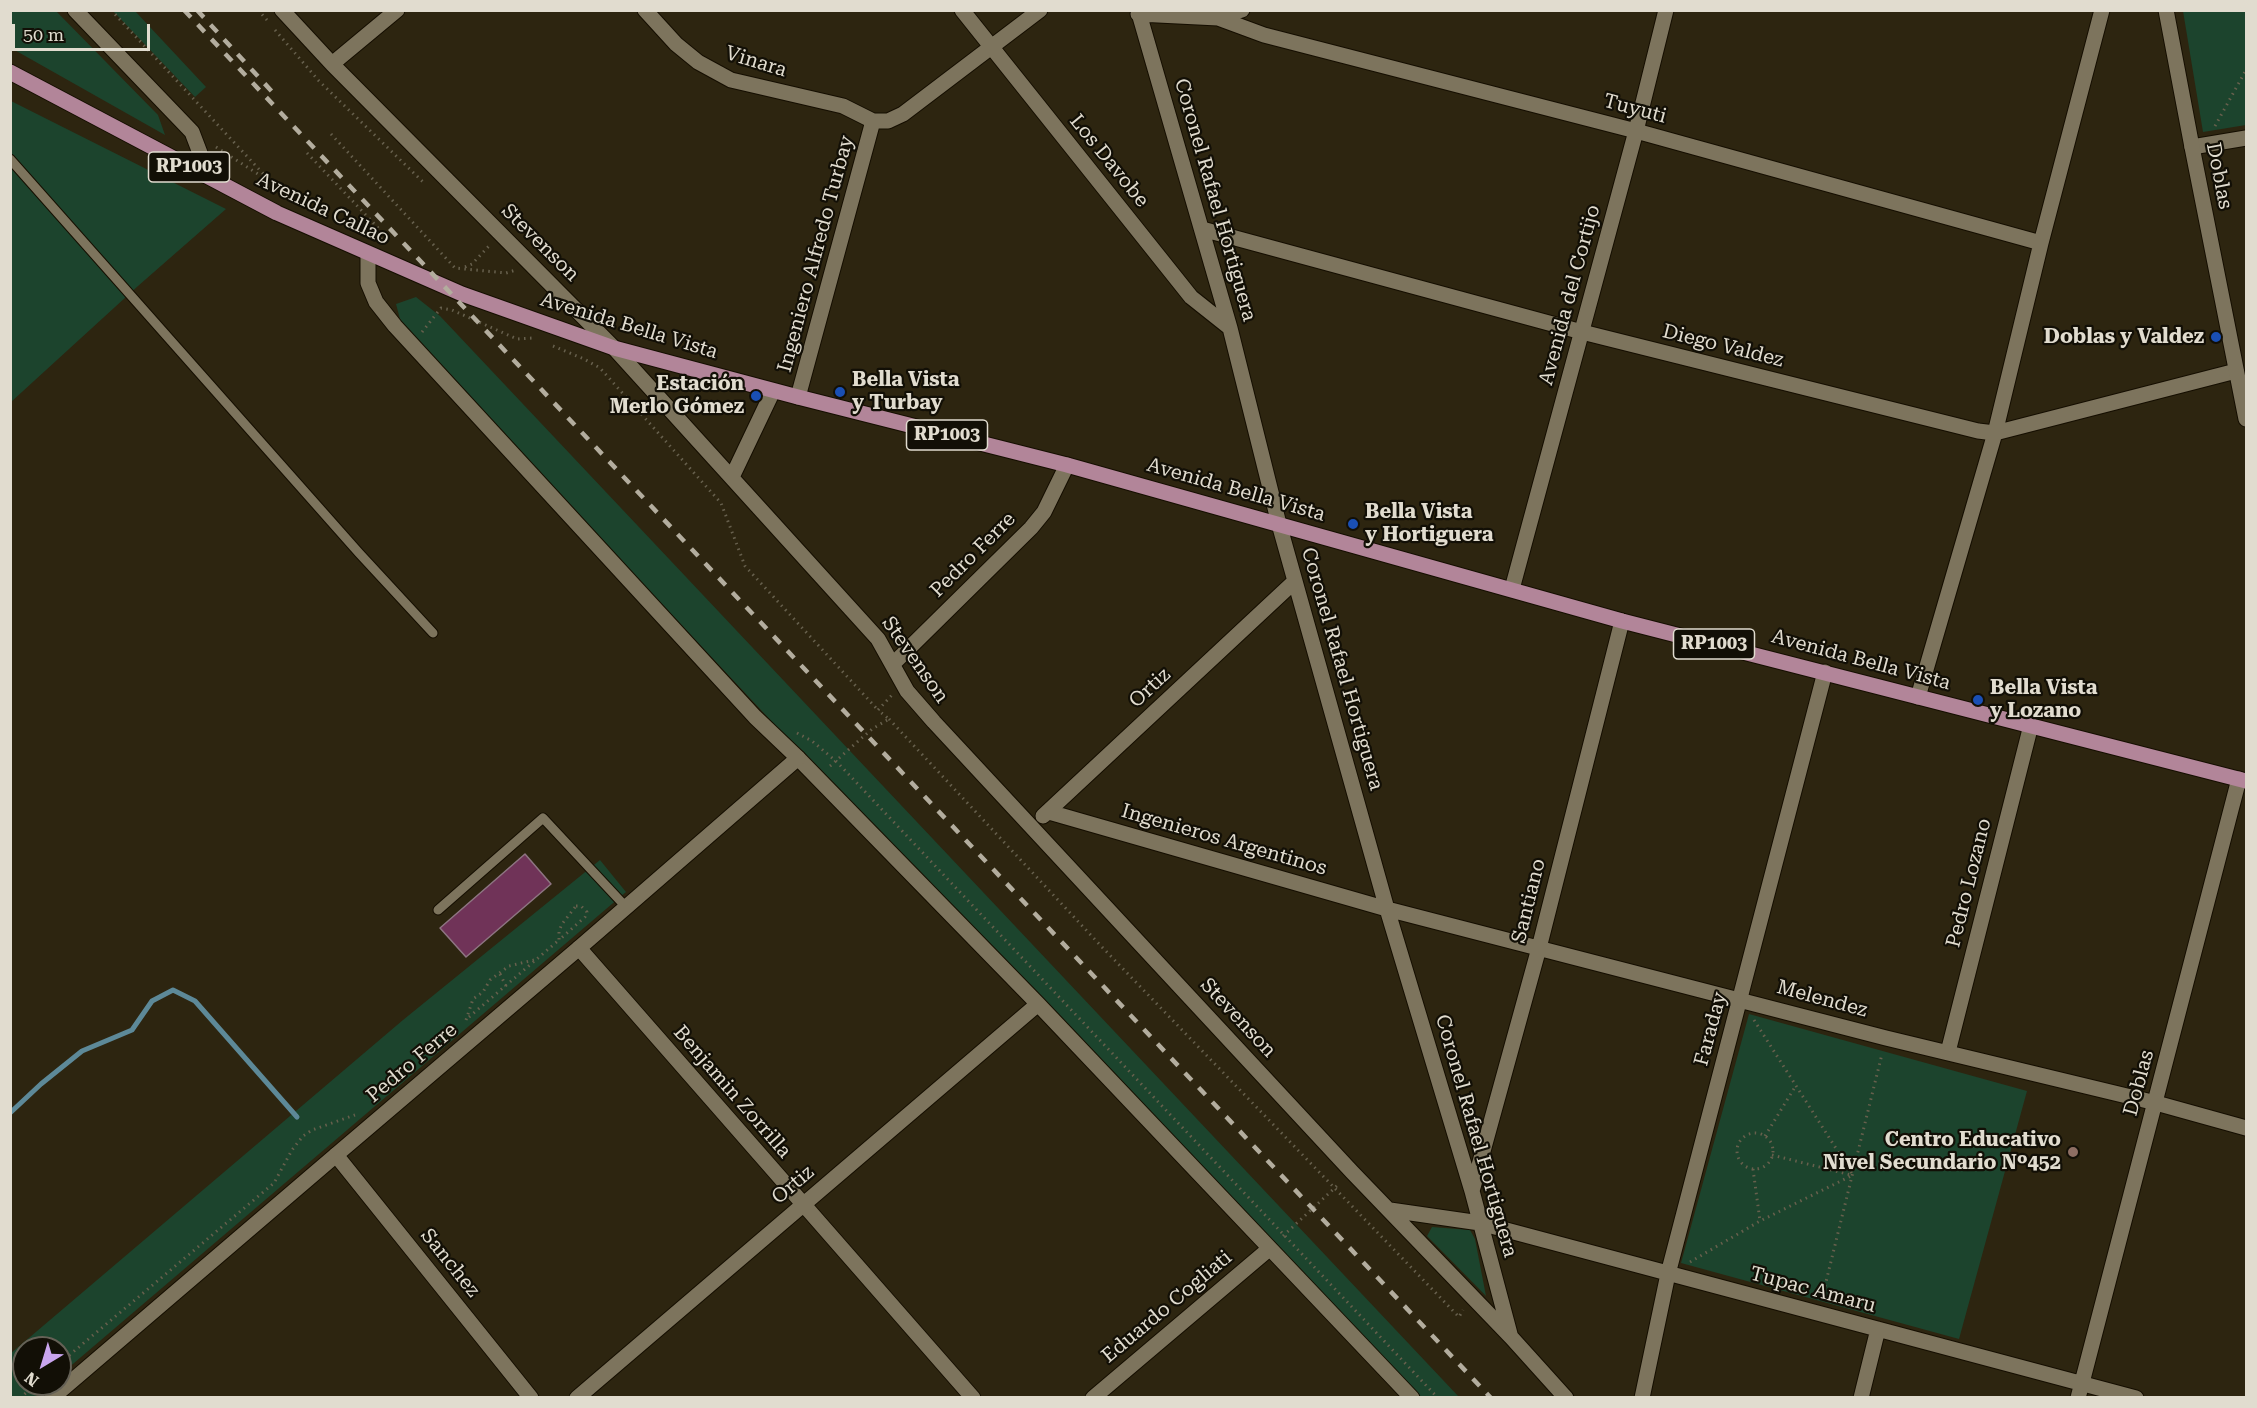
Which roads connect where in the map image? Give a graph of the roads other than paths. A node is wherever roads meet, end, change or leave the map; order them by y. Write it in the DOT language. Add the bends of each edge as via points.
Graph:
graph roads {
  1 [pos="75,10"];
  2 [pos="282,10"];
  3 [pos="397,10"];
  4 [pos="645,10"];
  5 [pos="962,10"];
  6 [pos="1040,10"];
  7 [pos="1242,10"];
  8 [pos="1666,10"];
  9 [pos="2102,10"];
  10 [pos="2166,10"];
  11 [pos="1138,12"];
  12 [pos="1218,18"];
  13 [pos="991,47"];
  14 [pos="332,64"];
  15 [pos="10,72"];
  16 [pos="873,122"];
  17 [pos="1636,131"];
  18 [pos="2247,138"];
  19 [pos="2198,146"];
  20 [pos="10,159"];
  21 [pos="204,175"];
  22 [pos="1202,229"];
  23 [pos="2041,243"];
  24 [pos="368,254"];
  25 [pos="462,294"];
  26 [pos="1230,328"];
  27 [pos="1581,332"];
  28 [pos="614,348"];
  29 [pos="2236,371"];
  30 [pos="773,390"];
  31 [pos="2244,394"];
  32 [pos="798,397"];
  33 [pos="2247,419"];
  34 [pos="1995,433"];
  35 [pos="1067,465"];
  36 [pos="732,477"];
  37 [pos="1279,524"];
  38 [pos="1295,580"];
  39 [pos="1512,590"];
  40 [pos="1622,621"];
  41 [pos="433,633"];
  42 [pos="893,664"];
  43 [pos="1825,672"];
  44 [pos="1917,697"];
  45 [pos="2031,725"];
  46 [pos="798,758"];
  47 [pos="2243,780"];
  48 [pos="1049,812"];
  49 [pos="1032,826"];
  50 [pos="626,907"];
  51 [pos="1387,909"];
  52 [pos="438,910"];
  53 [pos="579,948"];
  54 [pos="1539,948"];
  55 [pos="1740,999"];
  56 [pos="1038,1004"];
  57 [pos="1948,1052"];
  58 [pos="2156,1103"];
  59 [pos="2247,1128"];
  60 [pos="336,1155"];
  61 [pos="1472,1191"];
  62 [pos="803,1204"];
  63 [pos="1390,1210"];
  64 [pos="1480,1223"];
  65 [pos="1269,1249"];
  66 [pos="1668,1274"];
  67 [pos="1878,1329"];
  68 [pos="1511,1337"];
  69 [pos="2082,1382"];
  70 [pos="52,1398"];
  71 [pos="531,1398"];
  72 [pos="577,1398"];
  73 [pos="973,1398"];
  74 [pos="1093,1398"];
  75 [pos="1412,1398"];
  76 [pos="1566,1398"];
  77 [pos="1642,1398"];
  78 [pos="1861,1398"];
  79 [pos="2078,1398"];
  80 [pos="2136,1398"];
  1 -- 21 [label="street" via="192,132"];
  2 -- 14 [label="street, Stevenson"];
  3 -- 14 [label="street"];
  4 -- 16 [label="street, Vinara" via="676,44 731,80 843,106"];
  5 -- 13 [label="street, Los Davobe"];
  6 -- 13 [label="street"];
  7 -- 12 [label="street"];
  8 -- 17 [label="street, Avenida del Cortijo"];
  9 -- 23 [label="street"];
  10 -- 19 [label="street, Doblas"];
  11 -- 12 [label="street"];
  11 -- 22 [label="street, Coronel Rafael Hortiguera"];
  12 -- 17 [label="street, Tuyuti" via="1264,35"];
  13 -- 16 [label="street" via="903,114"];
  13 -- 26 [label="street, Los Davobe" via="1191,297"];
  14 -- 28 [label="street, Stevenson"];
  15 -- 21 [label="main road, Avenida Callao / RP1003"];
  16 -- 32 [label="street, Ingeniero Alfredo Turbay"];
  17 -- 23 [label="street, Tuyuti"];
  17 -- 27 [label="street, Avenida del Cortijo"];
  18 -- 19 [label="street"];
  19 -- 29 [label="street, Doblas"];
  20 -- 41 [label="lane"];
  21 -- 24 [label="main road, Avenida Callao / RP1003"];
  22 -- 26 [label="street, Coronel Rafael Hortiguera"];
  22 -- 27 [label="street, Diego Valdez"];
  23 -- 34 [label="street"];
  24 -- 25 [label="main road, Avenida Callao / RP1003"];
  24 -- 46 [label="street" via="368,283 376,302 395,326 747,708"];
  25 -- 28 [label="main road, Avenida Bella Vista / RP1003"];
  26 -- 37 [label="street, Coronel Rafael Hortiguera"];
  27 -- 34 [label="street, Diego Valdez" via="1978,432"];
  27 -- 39 [label="street, Avenida del Cortijo"];
  28 -- 30 [label="main road, Avenida Bella Vista / RP1003"];
  28 -- 36 [label="street, Stevenson"];
  29 -- 31 [label="street, Doblas"];
  29 -- 34 [label="street, Diego Valdez"];
  30 -- 32 [label="main road, Avenida Bella Vista / RP1003"];
  30 -- 36 [label="street"];
  31 -- 33 [label="street, Doblas"];
  32 -- 35 [label="main road, Avenida Bella Vista / RP1003"];
  34 -- 44 [label="street"];
  35 -- 37 [label="main road, Avenida Bella Vista / RP1003"];
  35 -- 42 [label="street, Pedro Ferre" via="1044,512 1031,528"];
  36 -- 42 [label="street, Stevenson" via="878,639"];
  37 -- 38 [label="street, Coronel Rafael Hortiguera"];
  37 -- 39 [label="main road, Avenida Bella Vista / RP1003"];
  38 -- 48 [label="street, Ortiz"];
  38 -- 51 [label="street, Coronel Rafael Hortiguera"];
  39 -- 40 [label="main road, Avenida Bella Vista / RP1003"];
  40 -- 43 [label="main road, Avenida Bella Vista / RP1003"];
  40 -- 54 [label="street, Santiano"];
  42 -- 49 [label="street, Stevenson" via="907,691"];
  43 -- 44 [label="main road, Avenida Bella Vista / RP1003"];
  43 -- 55 [label="street, Faraday"];
  44 -- 45 [label="main road, Avenida Bella Vista / RP1003"];
  45 -- 47 [label="main road, Avenida Bella Vista / RP1003"];
  45 -- 57 [label="street, Pedro Lozano"];
  46 -- 50 [label="street, Pedro Ferre"];
  46 -- 56 [label="street"];
  47 -- 58 [label="street, Doblas"];
  48 -- 49 [label="street, Ortiz"];
  48 -- 51 [label="street, Ingenieros Argentinos"];
  49 -- 63 [label="street, Stevenson"];
  50 -- 52 [label="lane" via="543,818"];
  50 -- 53 [label="street, Pedro Ferre"];
  51 -- 54 [label="street, Melendez"];
  51 -- 61 [label="street, Coronel Rafael Hortiguera"];
  53 -- 60 [label="street, Pedro Ferre"];
  53 -- 62 [label="street, Benjamin Zorrilla"];
  54 -- 55 [label="street, Melendez"];
  54 -- 61 [label="street, Santiano"];
  55 -- 57 [label="street, Melendez"];
  55 -- 66 [label="street, Faraday"];
  56 -- 62 [label="street, Ortiz"];
  56 -- 65 [label="street"];
  57 -- 58 [label="street, Melendez"];
  58 -- 59 [label="street, Melendez"];
  58 -- 69 [label="street, Doblas"];
  60 -- 70 [label="street, Pedro Ferre"];
  60 -- 71 [label="street, Sanchez"];
  61 -- 64 [label="street, Coronel Rafael Hortiguera"];
  62 -- 72 [label="street, Ortiz"];
  62 -- 73 [label="street, Benjamin Zorrilla"];
  63 -- 64 [label="street, Tupac Amaru"];
  63 -- 68 [label="street, Stevenson"];
  64 -- 66 [label="street, Tupac Amaru"];
  64 -- 68 [label="street, Coronel Rafael Hortiguera"];
  65 -- 74 [label="street, Eduardo Cogliati"];
  65 -- 75 [label="street"];
  66 -- 67 [label="street, Tupac Amaru"];
  66 -- 77 [label="street, Faraday"];
  67 -- 69 [label="street, Tupac Amaru"];
  67 -- 78 [label="street"];
  68 -- 76 [label="street, Stevenson"];
  69 -- 79 [label="street, Doblas"];
  69 -- 80 [label="street, Tupac Amaru"];
}
